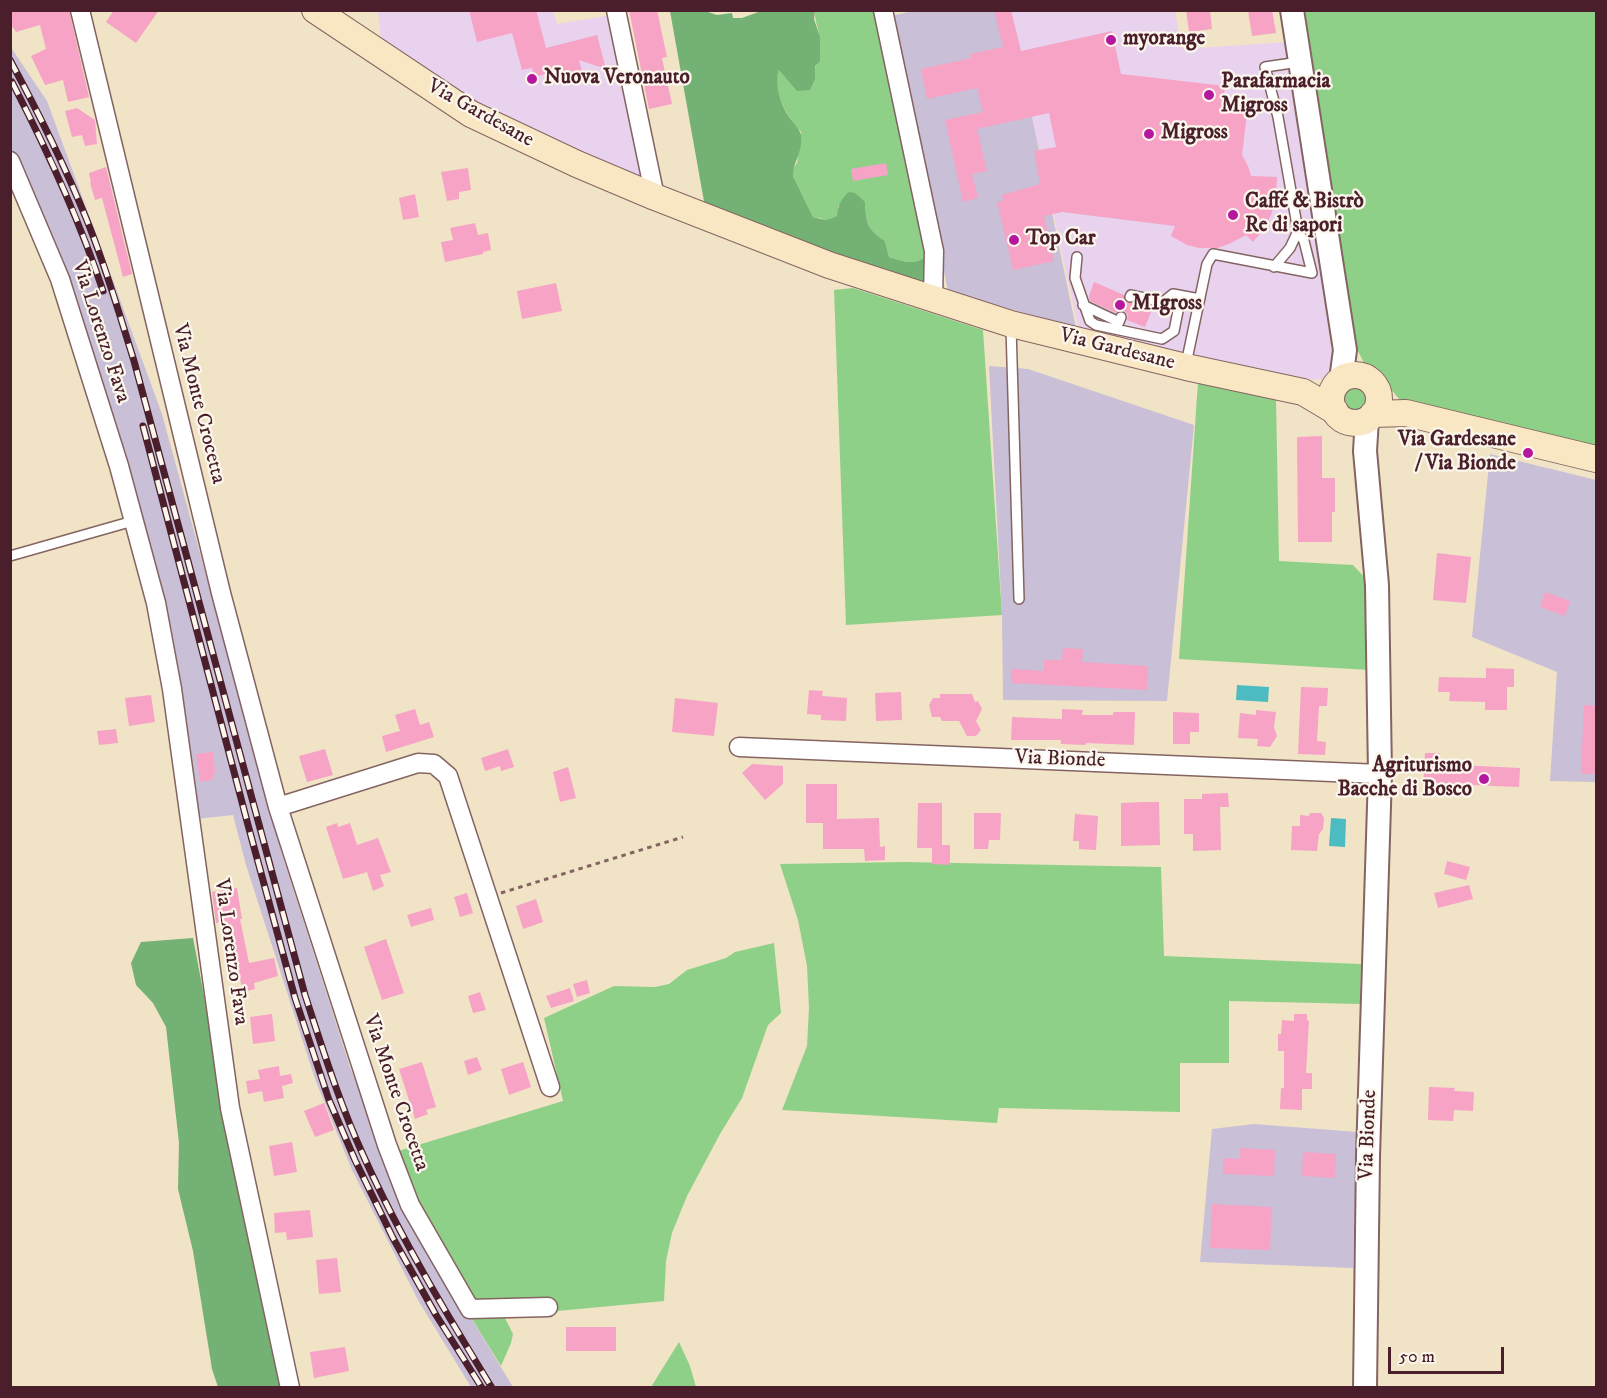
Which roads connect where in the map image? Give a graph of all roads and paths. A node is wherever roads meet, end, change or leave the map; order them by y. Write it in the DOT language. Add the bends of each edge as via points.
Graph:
graph roads {
  1 [pos="80,10"];
  2 [pos="315,10"];
  3 [pos="616,10"];
  4 [pos="883,10"];
  5 [pos="1292,10"];
  6 [pos="1299,62"];
  7 [pos="10,161"];
  8 [pos="655,197"];
  9 [pos="1298,231"];
  10 [pos="1077,257"];
  11 [pos="1274,267"];
  12 [pos="1181,296"];
  13 [pos="1130,297"];
  14 [pos="933,299"];
  15 [pos="1200,299"];
  16 [pos="1083,305"];
  17 [pos="1121,317"];
  18 [pos="1011,324"];
  19 [pos="1186,367"];
  20 [pos="1355,401"];
  21 [pos="1596,459"];
  22 [pos="133,521"];
  23 [pos="10,556"];
  24 [pos="1019,599"];
  25 [pos="739,747"];
  26 [pos="1380,774"];
  27 [pos="278,807"];
  28 [pos="683,837"];
  29 [pos="488,897"];
  30 [pos="550,1087"];
  31 [pos="548,1307"];
  32 [pos="290,1388"];
  33 [pos="1365,1388"];
  1 -- 27 [label="street, Via Monte Crocetta" via="221,593"];
  2 -- 8 [label="main road, Via Gardesane" via="471,114"];
  3 -- 8 [label="street"];
  4 -- 14 [label="street" via="934,251"];
  5 -- 6 [label="street, Via Bionde"];
  6 -- 9 [label="lane" via="1265,67"];
  6 -- 20 [label="street, Via Bionde"];
  7 -- 22 [label="street, Via Lorenzo Fava" via="60,279"];
  8 -- 14 [label="main road, Via Gardesane" via="829,265"];
  9 -- 11 [label="lane"];
  9 -- 11 [label="lane" via="1312,273"];
  10 -- 16 [label="lane" via="1075,278"];
  11 -- 15 [label="lane" via="1213,254"];
  12 -- 13 [label="lane" via="1173,294 1163,302"];
  12 -- 15 [label="lane"];
  12 -- 16 [label="lane" via="1174,331 1162,339 1096,325"];
  14 -- 18 [label="main road, Via Gardesane"];
  15 -- 19 [label="lane"];
  16 -- 17 [label="lane" via="1119,322"];
  18 -- 19 [label="main road, Via Gardesane"];
  18 -- 24 [label="lane"];
  19 -- 20 [label="main road, Via Gardesane"];
  20 -- 21 [label="main road"];
  20 -- 26 [label="street, Via Bionde" via="1365,451 1377,585"];
  22 -- 23 [label="lane"];
  22 -- 32 [label="street, Via Lorenzo Fava" via="156,603 172,688 230,1108"];
  25 -- 26 [label="street, Via Bionde"];
  26 -- 33 [label="street, Via Bionde"];
  27 -- 29 [label="street" via="418,763 434,764 448,776"];
  27 -- 31 [label="street, Via Monte Crocetta" via="383,1134 410,1204 470,1309"];
  28 -- 29 [label="path"];
  29 -- 30 [label="street"];
}
